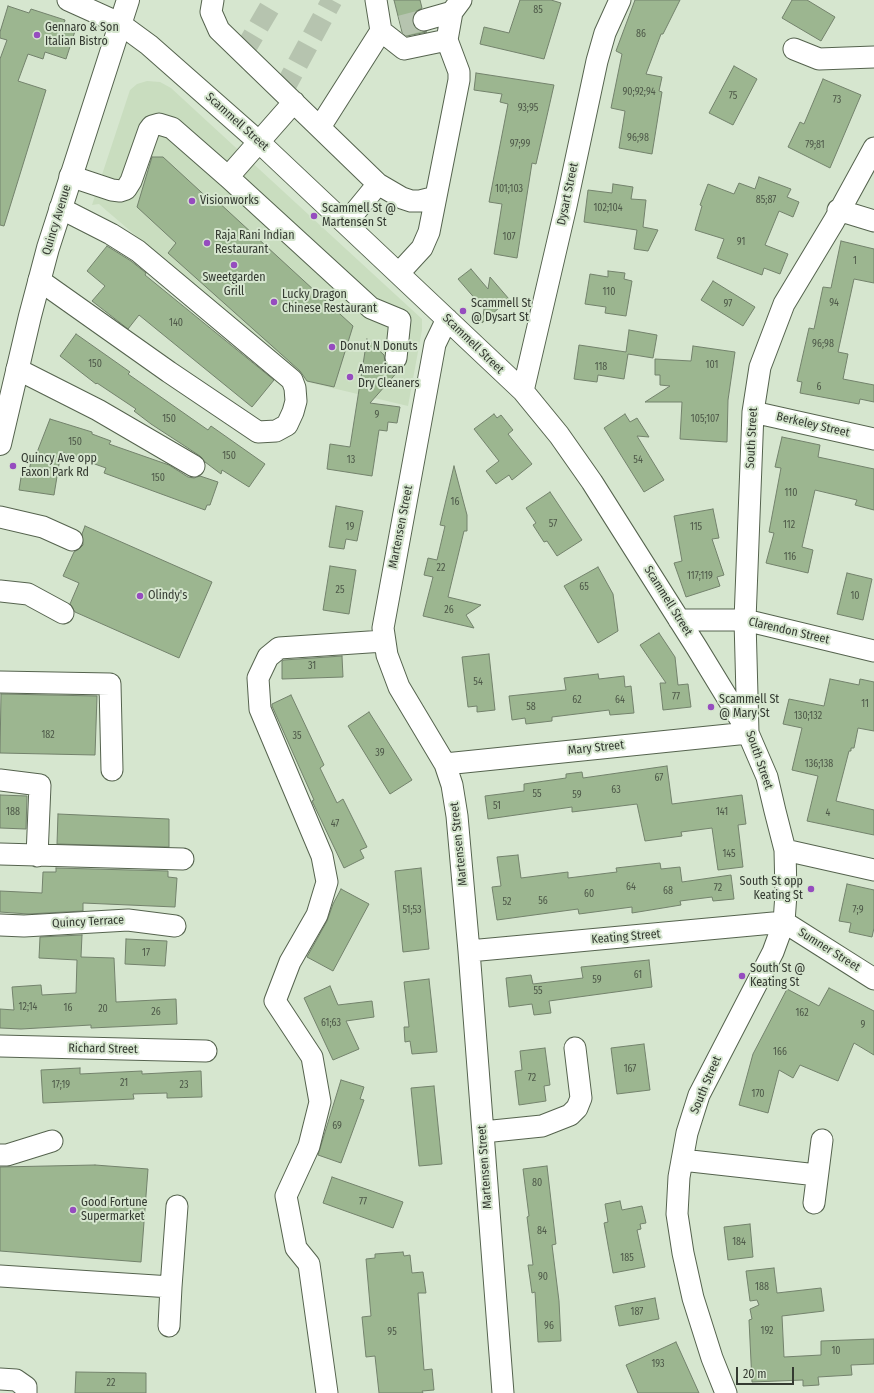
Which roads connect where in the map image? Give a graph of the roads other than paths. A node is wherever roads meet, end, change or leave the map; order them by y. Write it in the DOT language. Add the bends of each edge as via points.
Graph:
graph roads {
  1 [pos="68,0"];
  2 [pos="128,0"];
  3 [pos="213,0"];
  4 [pos="376,0"];
  5 [pos="620,0"];
  6 [pos="457,6"];
  7 [pos="424,20"];
  8 [pos="120,23"];
  9 [pos="401,26"];
  10 [pos="381,31"];
  11 [pos="447,40"];
  12 [pos="794,49"];
  13 [pos="874,57"];
  14 [pos="294,102"];
  15 [pos="320,127"];
  16 [pos="260,142"];
  17 [pos="874,148"];
  18 [pos="70,176"];
  19 [pos="228,177"];
  20 [pos="378,184"];
  21 [pos="436,197"];
  22 [pos="60,208"];
  23 [pos="838,210"];
  24 [pos="874,221"];
  25 [pos="346,223"];
  26 [pos="399,273"];
  27 [pos="39,280"];
  28 [pos="423,296"];
  29 [pos="448,319"];
  30 [pos="400,320"];
  31 [pos="396,358"];
  32 [pos="18,369"];
  33 [pos="523,391"];
  34 [pos="753,412"];
  35 [pos="1,436"];
  36 [pos="874,439"];
  37 [pos="194,466"];
  38 [pos="0,517"];
  39 [pos="72,540"];
  40 [pos="0,591"];
  41 [pos="63,612"];
  42 [pos="679,620"];
  43 [pos="745,620"];
  44 [pos="384,641"];
  45 [pos="874,651"];
  46 [pos="0,682"];
  47 [pos="748,733"];
  48 [pos="445,764"];
  49 [pos="112,770"];
  50 [pos="0,780"];
  51 [pos="784,850"];
  52 [pos="0,854"];
  53 [pos="37,856"];
  54 [pos="183,859"];
  55 [pos="874,870"];
  56 [pos="784,922"];
  57 [pos="0,925"];
  58 [pos="175,926"];
  59 [pos="469,951"];
  60 [pos="874,978"];
  61 [pos="0,1046"];
  62 [pos="575,1048"];
  63 [pos="206,1051"];
  64 [pos="483,1132"];
  65 [pos="822,1140"];
  66 [pos="52,1141"];
  67 [pos="0,1155"];
  68 [pos="682,1160"];
  69 [pos="817,1175"];
  70 [pos="814,1203"];
  71 [pos="177,1206"];
  72 [pos="0,1276"];
  73 [pos="171,1287"];
  74 [pos="169,1326"];
  75 [pos="0,1379"];
  76 [pos="26,1393"];
  77 [pos="327,1393"];
  78 [pos="502,1393"];
  79 [pos="726,1393"];
  1 -- 8 [label="street, Scammell Street"];
  2 -- 8 [label="main road, Quincy Avenue"];
  3 -- 14 [label="street" via="211,12 219,30"];
  4 -- 10 [label="street"];
  5 -- 33 [label="street, Dysart Street" via="605,33 597,60"];
  6 -- 7 [label="street"];
  6 -- 11 [label="street"];
  8 -- 16 [label="street, Scammell Street" via="149,45"];
  8 -- 18 [label="main road, Quincy Avenue"];
  9 -- 10 [label="street"];
  10 -- 11 [label="street" via="404,49"];
  10 -- 15 [label="street"];
  11 -- 21 [label="street" via="459,72 459,80"];
  12 -- 13 [label="street" via="819,59"];
  14 -- 15 [label="street"];
  14 -- 16 [label="street"];
  15 -- 20 [label="street"];
  16 -- 19 [label="street"];
  16 -- 25 [label="street, Scammell Street"];
  17 -- 23 [label="street, South Street"];
  18 -- 19 [label="street" via="112,190 120,191 126,188 131,181 149,130 159,124 172,128"];
  18 -- 22 [label="main road, Quincy Avenue"];
  19 -- 30 [label="street" via="371,308"];
  20 -- 21 [label="street" via="411,201 420,202"];
  20 -- 25 [label="street"];
  21 -- 26 [label="street" via="426,240"];
  22 -- 27 [label="main road, Quincy Avenue"];
  22 -- 27 [label="street" via="138,251 292,380 296,401 287,425 276,431 258,432"];
  23 -- 24 [label="street"];
  23 -- 34 [label="street, South Street" via="834,221 784,304 760,366"];
  25 -- 26 [label="street, Scammell Street"];
  26 -- 28 [label="street, Scammell Street"];
  27 -- 32 [label="main road, Quincy Avenue"];
  28 -- 29 [label="street, Scammell Street"];
  28 -- 30 [label="street"];
  29 -- 33 [label="street, Scammell Street"];
  29 -- 44 [label="street, Martensen Street" via="435,344 384,616"];
  30 -- 31 [label="street"];
  32 -- 35 [label="main road, Quincy Avenue"];
  32 -- 37 [label="street" via="98,410"];
  33 -- 42 [label="street, Scammell Street" via="560,435 588,476"];
  34 -- 36 [label="street, Berkeley Street"];
  34 -- 43 [label="street, South Street"];
  38 -- 39 [label="street" via="43,527"];
  40 -- 41 [label="street" via="28,594"];
  42 -- 43 [label="street, Clarendon Street"];
  42 -- 47 [label="street, Scammell Street"];
  43 -- 45 [label="street, Clarendon Street"];
  43 -- 47 [label="street, South Street"];
  44 -- 48 [label="street, Martensen Street" via="399,687"];
  44 -- 77 [label="street" via="279,648 268,657 258,678 260,710 322,856 327,882 317,915 290,962 275,1001 312,1057 320,1102 309,1146 286,1196 296,1248 309,1264"];
  46 -- 49 [label="street" via="110,684"];
  47 -- 48 [label="street, Mary Street"];
  47 -- 51 [label="street, South Street" via="767,777"];
  48 -- 59 [label="street, Martensen Street" via="452,785 457,816"];
  50 -- 53 [label="street" via="40,785"];
  51 -- 55 [label="street"];
  51 -- 56 [label="street, South Street"];
  52 -- 53 [label="street"];
  53 -- 54 [label="street"];
  56 -- 59 [label="street, Keating Street"];
  56 -- 60 [label="street, Sumner Street"];
  56 -- 68 [label="street, South Street" via="771,957 699,1095"];
  57 -- 58 [label="street, Quincy Terrace" via="128,920"];
  59 -- 64 [label="street, Martensen Street"];
  61 -- 63 [label="street, Richard Street"];
  62 -- 64 [label="street" via="581,1098 577,1108 570,1115 542,1126"];
  64 -- 78 [label="street, Martensen Street"];
  65 -- 69 [label="street"];
  66 -- 67 [label="street" via="8,1155"];
  68 -- 69 [label="street"];
  68 -- 79 [label="street, South Street" via="677,1214 682,1253 692,1298"];
  69 -- 70 [label="street"];
  71 -- 73 [label="street"];
  72 -- 73 [label="street"];
  73 -- 74 [label="street"];
  75 -- 76 [label="street" via="16,1380 26,1387"];
}
